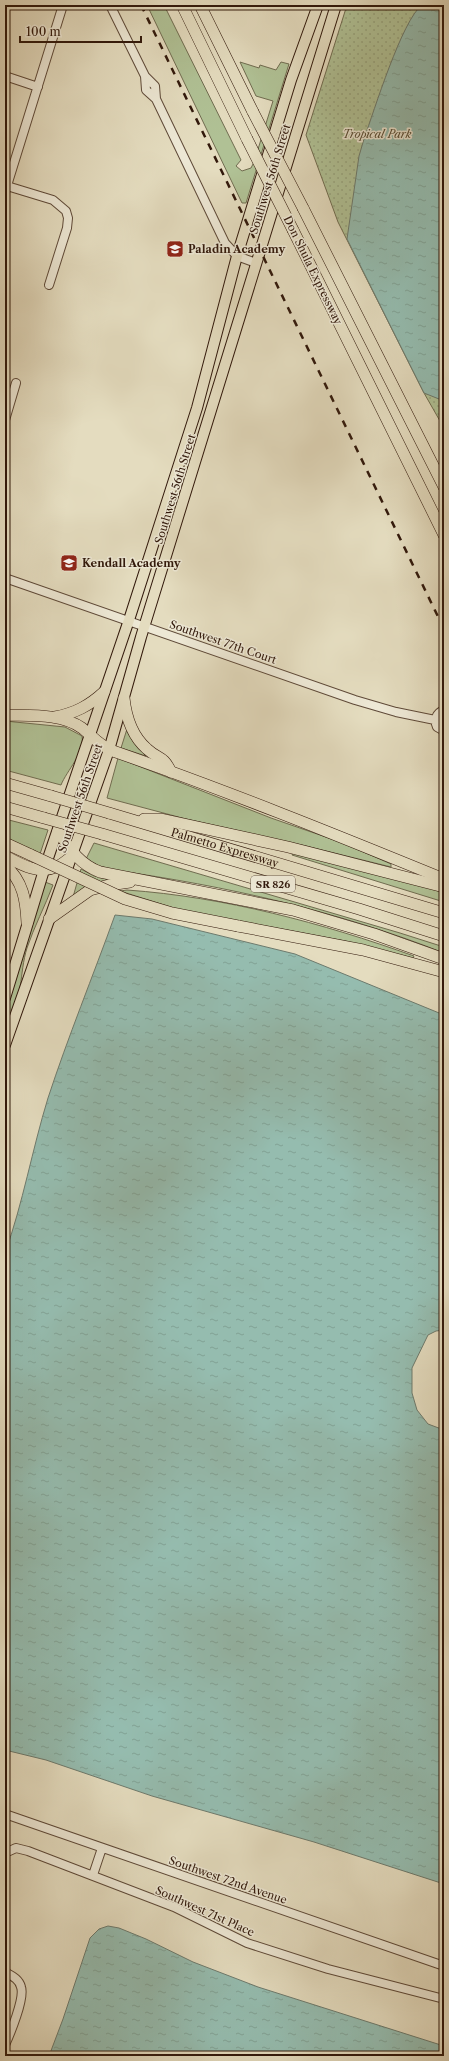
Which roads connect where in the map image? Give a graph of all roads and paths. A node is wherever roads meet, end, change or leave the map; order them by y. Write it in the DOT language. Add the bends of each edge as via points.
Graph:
graph roads {
  1 [pos="63,5"];
  2 [pos="110,5"];
  3 [pos="182,5"];
  4 [pos="200,5"];
  5 [pos="318,5"];
  6 [pos="336,5"];
  7 [pos="5,76"];
  8 [pos="38,87"];
  9 [pos="6,189"];
  10 [pos="237,256"];
  11 [pos="256,263"];
  12 [pos="49,285"];
  13 [pos="16,383"];
  14 [pos="5,420"];
  15 [pos="444,487"];
  16 [pos="444,535"];
  17 [pos="5,578"];
  18 [pos="129,620"];
  19 [pos="144,626"];
  20 [pos="104,692"];
  21 [pos="124,698"];
  22 [pos="444,710"];
  23 [pos="5,715"];
  24 [pos="52,718"];
  25 [pos="435,720"];
  26 [pos="444,731"];
  27 [pos="90,736"];
  28 [pos="109,750"];
  29 [pos="171,772"];
  30 [pos="5,783"];
  31 [pos="5,807"];
  32 [pos="133,819"];
  33 [pos="58,831"];
  34 [pos="5,843"];
  35 [pos="74,855"];
  36 [pos="5,856"];
  37 [pos="5,865"];
  38 [pos="44,870"];
  39 [pos="444,878"];
  40 [pos="142,880"];
  41 [pos="444,887"];
  42 [pos="444,913"];
  43 [pos="49,919"];
  44 [pos="27,923"];
  45 [pos="444,936"];
  46 [pos="444,959"];
  47 [pos="444,972"];
  48 [pos="5,998"];
  49 [pos="6,1039"];
  50 [pos="5,1814"];
  51 [pos="102,1848"];
  52 [pos="6,1852"];
  53 [pos="92,1875"];
  54 [pos="444,1966"];
  55 [pos="5,1972"];
  56 [pos="444,1989"];
  57 [pos="443,1999"];
  58 [pos="5,2045"];
  1 -- 8 [label="street"];
  2 -- 10 [label="street" via="145,76 154,86 156,99 224,240"];
  3 -- 16 [label="highway, Don Shula Expressway, bridge"];
  4 -- 15 [label="highway, Don Shula Expressway, bridge"];
  5 -- 10 [label="main road, Southwest 56th Street" via="291,80"];
  6 -- 11 [label="main road, Southwest 56th Street"];
  7 -- 8 [label="street"];
  8 -- 9 [label="street"];
  9 -- 12 [label="street" via="53,200 66,211 68,224"];
  10 -- 11 [label="street"];
  10 -- 18 [label="main road, Southwest 56th Street" via="197,408"];
  11 -- 19 [label="main road, Southwest 56th Street"];
  13 -- 14 [label="street"];
  17 -- 18 [label="street, Southwest 77th Court"];
  18 -- 19 [label="street, Southwest 77th Court"];
  18 -- 20 [label="main road, Southwest 56th Street"];
  19 -- 21 [label="main road, Southwest 56th Street"];
  19 -- 25 [label="street, Southwest 77th Court" via="372,706"];
  20 -- 24 [label="highway" via="91,704 78,711"];
  20 -- 27 [label="main road, Southwest 56th Street"];
  21 -- 28 [label="main road, Southwest 56th Street"];
  21 -- 29 [label="highway" via="129,724 139,741 166,760"];
  22 -- 25 [label="street" via="438,713"];
  23 -- 24 [label="highway"];
  24 -- 27 [label="highway" via="74,724"];
  25 -- 26 [label="street" via="437,727"];
  27 -- 28 [label="highway"];
  27 -- 33 [label="main road, Southwest 56th Street"];
  28 -- 29 [label="highway"];
  28 -- 35 [label="main road, Southwest 56th Street"];
  29 -- 39 [label="highway"];
  30 -- 32 [label="highway, Palmetto Expressway / SR 826, bridge"];
  31 -- 45 [label="highway, Palmetto Expressway / SR 826, bridge"];
  32 -- 41 [label="highway" via="161,819 288,847"];
  32 -- 42 [label="highway, Palmetto Expressway / SR 826"];
  33 -- 35 [label="highway"];
  33 -- 38 [label="main road, Southwest 56th Street"];
  34 -- 47 [label="highway, bridge" via="125,899 172,913 363,950"];
  35 -- 38 [label="highway" via="56,867"];
  35 -- 40 [label="highway" via="94,870"];
  35 -- 43 [label="main road, Southwest 56th Street"];
  36 -- 38 [label="highway" via="32,868"];
  37 -- 44 [label="highway" via="23,891"];
  38 -- 44 [label="main road, Southwest 56th Street"];
  40 -- 43 [label="highway" via="90,890"];
  40 -- 46 [label="highway" via="231,896 299,912 374,934"];
  43 -- 49 [label="main road, Southwest 56th Street"];
  44 -- 48 [label="main road, Southwest 56th Street"];
  50 -- 51 [label="street, Southwest 72nd Avenue"];
  51 -- 53 [label="street"];
  51 -- 54 [label="street, Southwest 72nd Avenue"];
  52 -- 53 [label="street, Southwest 71st Place" via="16,1848 28,1850"];
  53 -- 57 [label="street, Southwest 71st Place" via="183,1911 247,1943 321,1967"];
  55 -- 58 [label="street" via="19,1982 22,1990"];
  56 -- 57 [label="street"];
}
